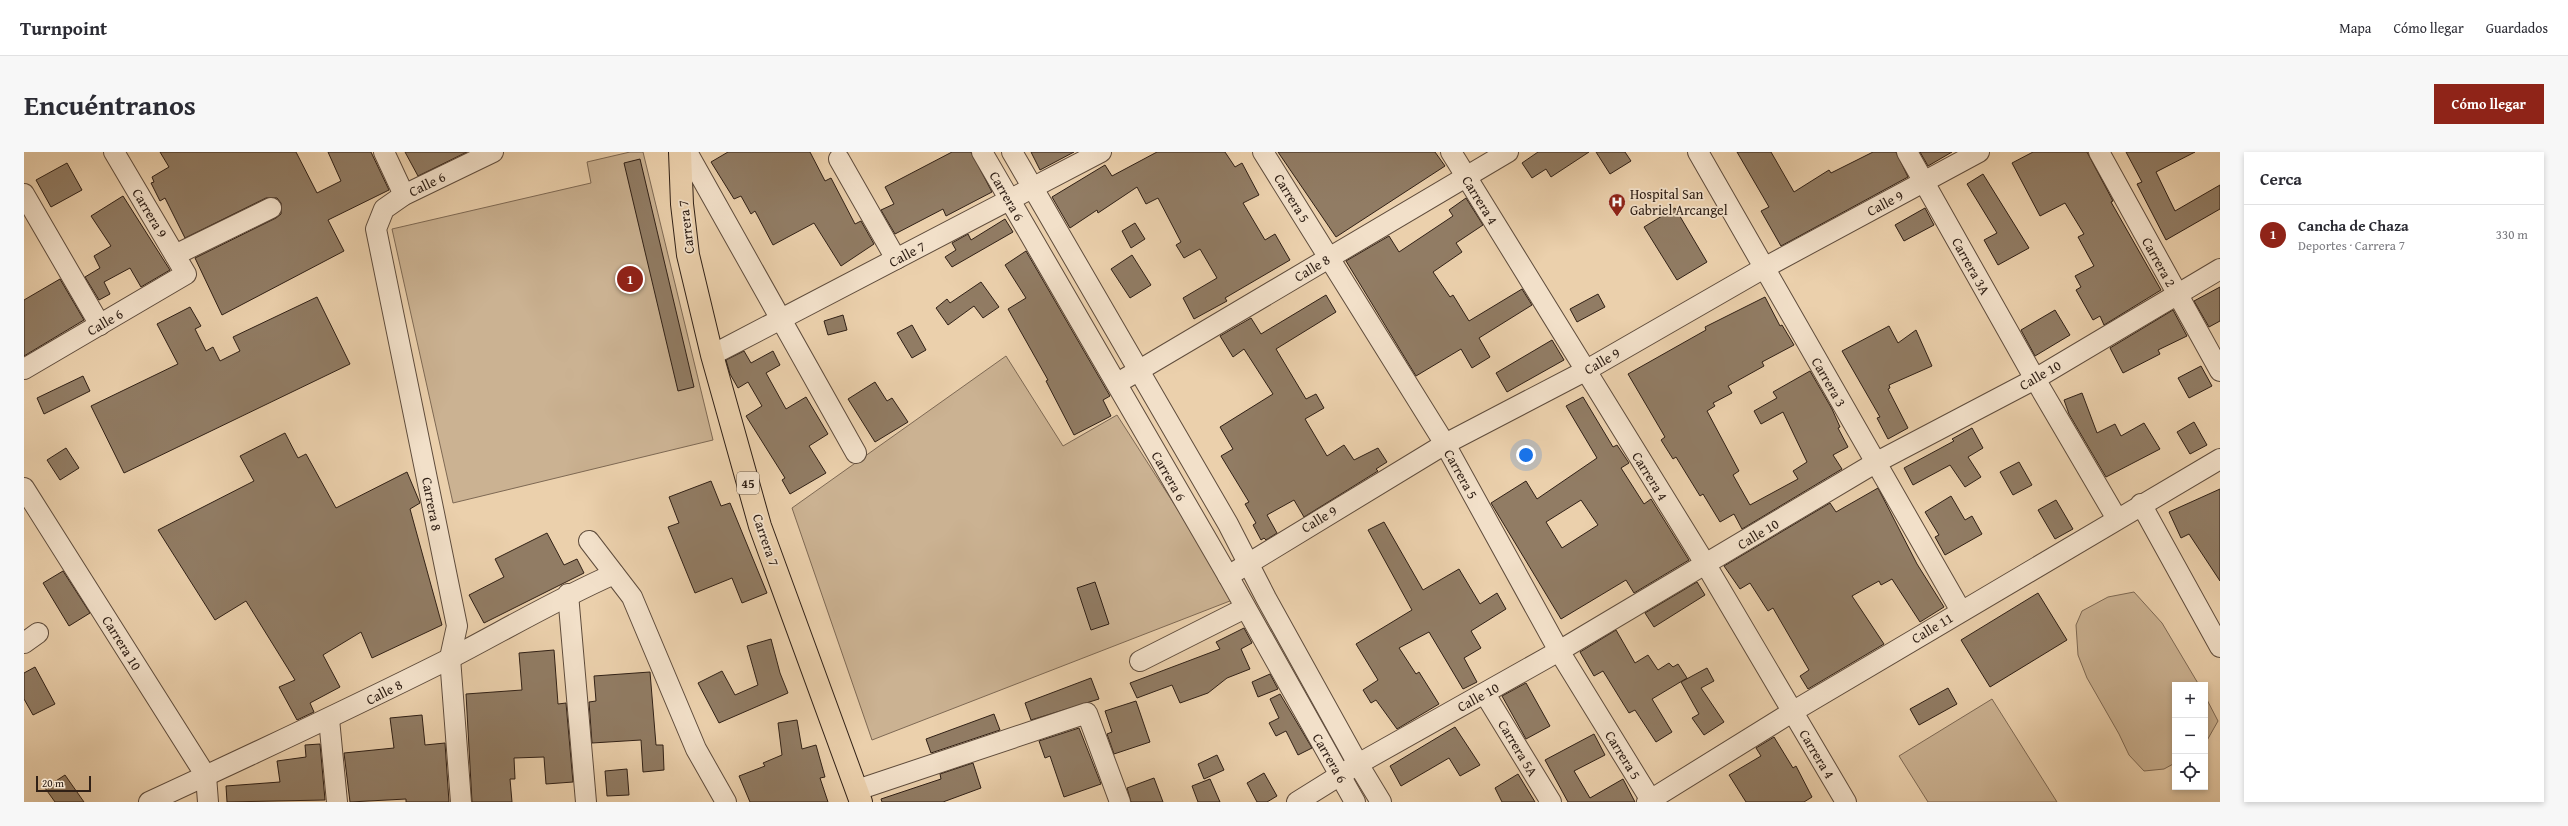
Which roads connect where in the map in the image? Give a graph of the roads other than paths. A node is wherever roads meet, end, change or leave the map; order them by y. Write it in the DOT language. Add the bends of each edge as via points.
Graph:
graph roads {
  1 [pos="114,152"];
  2 [pos="384,152"];
  3 [pos="493,152"];
  4 [pos="680,152"];
  5 [pos="687,152"];
  6 [pos="982,152"];
  7 [pos="1012,152"];
  8 [pos="1101,152"];
  9 [pos="1263,152"];
  10 [pos="1451,152"];
  11 [pos="1508,152"];
  12 [pos="1698,152"];
  13 [pos="1907,152"];
  14 [pos="1979,152"];
  15 [pos="2099,152"];
  16 [pos="839,159"];
  17 [pos="1466,177"];
  18 [pos="1923,182"];
  19 [pos="1032,188"];
  20 [pos="24,194"];
  21 [pos="404,195"];
  22 [pos="1010,200"];
  23 [pos="271,208"];
  24 [pos="384,209"];
  25 [pos="175,255"];
  26 [pos="1329,258"];
  27 [pos="896,259"];
  28 [pos="1764,268"];
  29 [pos="2220,269"];
  30 [pos="186,274"];
  31 [pos="2176,293"];
  32 [pos="781,319"];
  33 [pos="100,325"];
  34 [pos="712,355"];
  35 [pos="24,369"];
  36 [pos="1138,371"];
  37 [pos="1585,371"];
  38 [pos="2220,371"];
  39 [pos="2034,379"];
  40 [pos="1116,384"];
  41 [pos="1445,444"];
  42 [pos="856,452"];
  43 [pos="2220,459"];
  44 [pos="1875,463"];
  45 [pos="24,488"];
  46 [pos="2141,504"];
  47 [pos="2117,519"];
  48 [pos="589,541"];
  49 [pos="1248,563"];
  50 [pos="1706,565"];
  51 [pos="614,574"];
  52 [pos="1228,576"];
  53 [pos="568,594"];
  54 [pos="1245,608"];
  55 [pos="1962,611"];
  56 [pos="2220,647"];
  57 [pos="1559,651"];
  58 [pos="450,658"];
  59 [pos="1140,661"];
  60 [pos="1485,694"];
  61 [pos="1792,712"];
  62 [pos="329,719"];
  63 [pos="1358,764"];
  64 [pos="1339,775"];
  65 [pos="206,776"];
  66 [pos="859,796"];
  67 [pos="1650,801"];
  68 [pos="149,802"];
  69 [pos="208,802"];
  70 [pos="337,802"];
  71 [pos="461,802"];
  72 [pos="586,802"];
  73 [pos="726,802"];
  74 [pos="1120,802"];
  75 [pos="1297,802"];
  76 [pos="1355,802"];
  77 [pos="1381,802"];
  78 [pos="1551,802"];
  79 [pos="1846,802"];
  1 -- 25 [label="street, Carrera 9"];
  2 -- 21 [label="street"];
  3 -- 21 [label="street, Calle 6"];
  4 -- 34 [label="main road, Carrera 7 / 45" via="682,204 688,255"];
  5 -- 32 [label="street, Carrera 7"];
  6 -- 22 [label="street, Carrera 6"];
  7 -- 19 [label="street, Carrera 6"];
  8 -- 19 [label="street, Calle 7"];
  9 -- 26 [label="street, Carrera 5"];
  10 -- 17 [label="street, Carrera 4"];
  11 -- 17 [label="street, Calle 8"];
  12 -- 28 [label="street, Carrera 3"];
  13 -- 18 [label="street, Carrera 3A"];
  14 -- 18 [label="street, Calle 9"];
  15 -- 31 [label="street, Carrera 2"];
  16 -- 27 [label="street"];
  17 -- 26 [label="street, Calle 8"];
  17 -- 37 [label="street, Carrera 4"];
  18 -- 28 [label="street, Calle 9"];
  18 -- 39 [label="street, Carrera 3A"];
  19 -- 22 [label="street, Calle 7"];
  19 -- 36 [label="street, Carrera 6"];
  20 -- 33 [label="street"];
  21 -- 24 [label="street, Calle 6"];
  22 -- 27 [label="street, Calle 7"];
  22 -- 40 [label="street, Carrera 6"];
  23 -- 25 [label="street"];
  24 -- 58 [label="street, Carrera 8" via="376,229 457,626"];
  25 -- 30 [label="street, Carrera 9"];
  26 -- 36 [label="street, Calle 8"];
  26 -- 41 [label="street, Carrera 5"];
  27 -- 32 [label="street, Calle 7"];
  28 -- 37 [label="street, Calle 9"];
  28 -- 44 [label="street, Carrera 3"];
  29 -- 31 [label="street, Calle 10"];
  30 -- 33 [label="street, Calle 6"];
  31 -- 38 [label="street, Carrera 2"];
  31 -- 39 [label="street, Calle 10"];
  32 -- 34 [label="street, Calle 7"];
  32 -- 42 [label="street, Carrera 7"];
  33 -- 35 [label="street, Calle 6"];
  34 -- 66 [label="main road, Carrera 7 / 45" via="760,526"];
  36 -- 40 [label="street, Calle 8"];
  36 -- 49 [label="street, Carrera 6" via="1228,524"];
  37 -- 41 [label="street, Calle 9"];
  37 -- 50 [label="street, Carrera 4"];
  39 -- 44 [label="street, Calle 10"];
  39 -- 47 [label="street, Carrera 3A"];
  40 -- 52 [label="street, Carrera 6"];
  41 -- 49 [label="street, Calle 9"];
  41 -- 57 [label="street, Carrera 5"];
  43 -- 46 [label="street, Calle 11"];
  44 -- 50 [label="street, Calle 10"];
  44 -- 55 [label="street, Carrera 3"];
  45 -- 65 [label="street, Carrera 10"];
  46 -- 47 [label="street, Calle 11"];
  46 -- 56 [label="street"];
  47 -- 55 [label="street, Calle 11"];
  48 -- 51 [label="street"];
  49 -- 52 [label="street, Calle 9"];
  49 -- 63 [label="street, Carrera 6"];
  50 -- 57 [label="street, Calle 10"];
  50 -- 61 [label="street, Carrera 4"];
  51 -- 53 [label="street, Calle 8"];
  51 -- 73 [label="street" via="632,597 696,749"];
  52 -- 54 [label="street, Carrera 6"];
  53 -- 58 [label="street, Calle 8"];
  53 -- 72 [label="street"];
  54 -- 59 [label="street"];
  54 -- 64 [label="street, Carrera 6"];
  55 -- 61 [label="street, Calle 11"];
  57 -- 60 [label="street, Calle 10"];
  57 -- 67 [label="street, Carrera 5"];
  58 -- 62 [label="street, Calle 8"];
  58 -- 71 [label="street, Carrera 8"];
  60 -- 63 [label="street, Calle 10"];
  60 -- 78 [label="street, Carrera 5A"];
  61 -- 67 [label="street, Calle 11"];
  61 -- 79 [label="street, Carrera 4"];
  62 -- 65 [label="street, Calle 8"];
  62 -- 70 [label="street"];
  63 -- 64 [label="street, Calle 10"];
  63 -- 77 [label="street, Carrera 6"];
  64 -- 75 [label="street, Calle 10"];
  64 -- 76 [label="street, Carrera 6"];
  65 -- 68 [label="street, Calle 8"];
  65 -- 69 [label="street, Carrera 10"];
  66 -- 74 [label="street" via="1087,713"];
}
